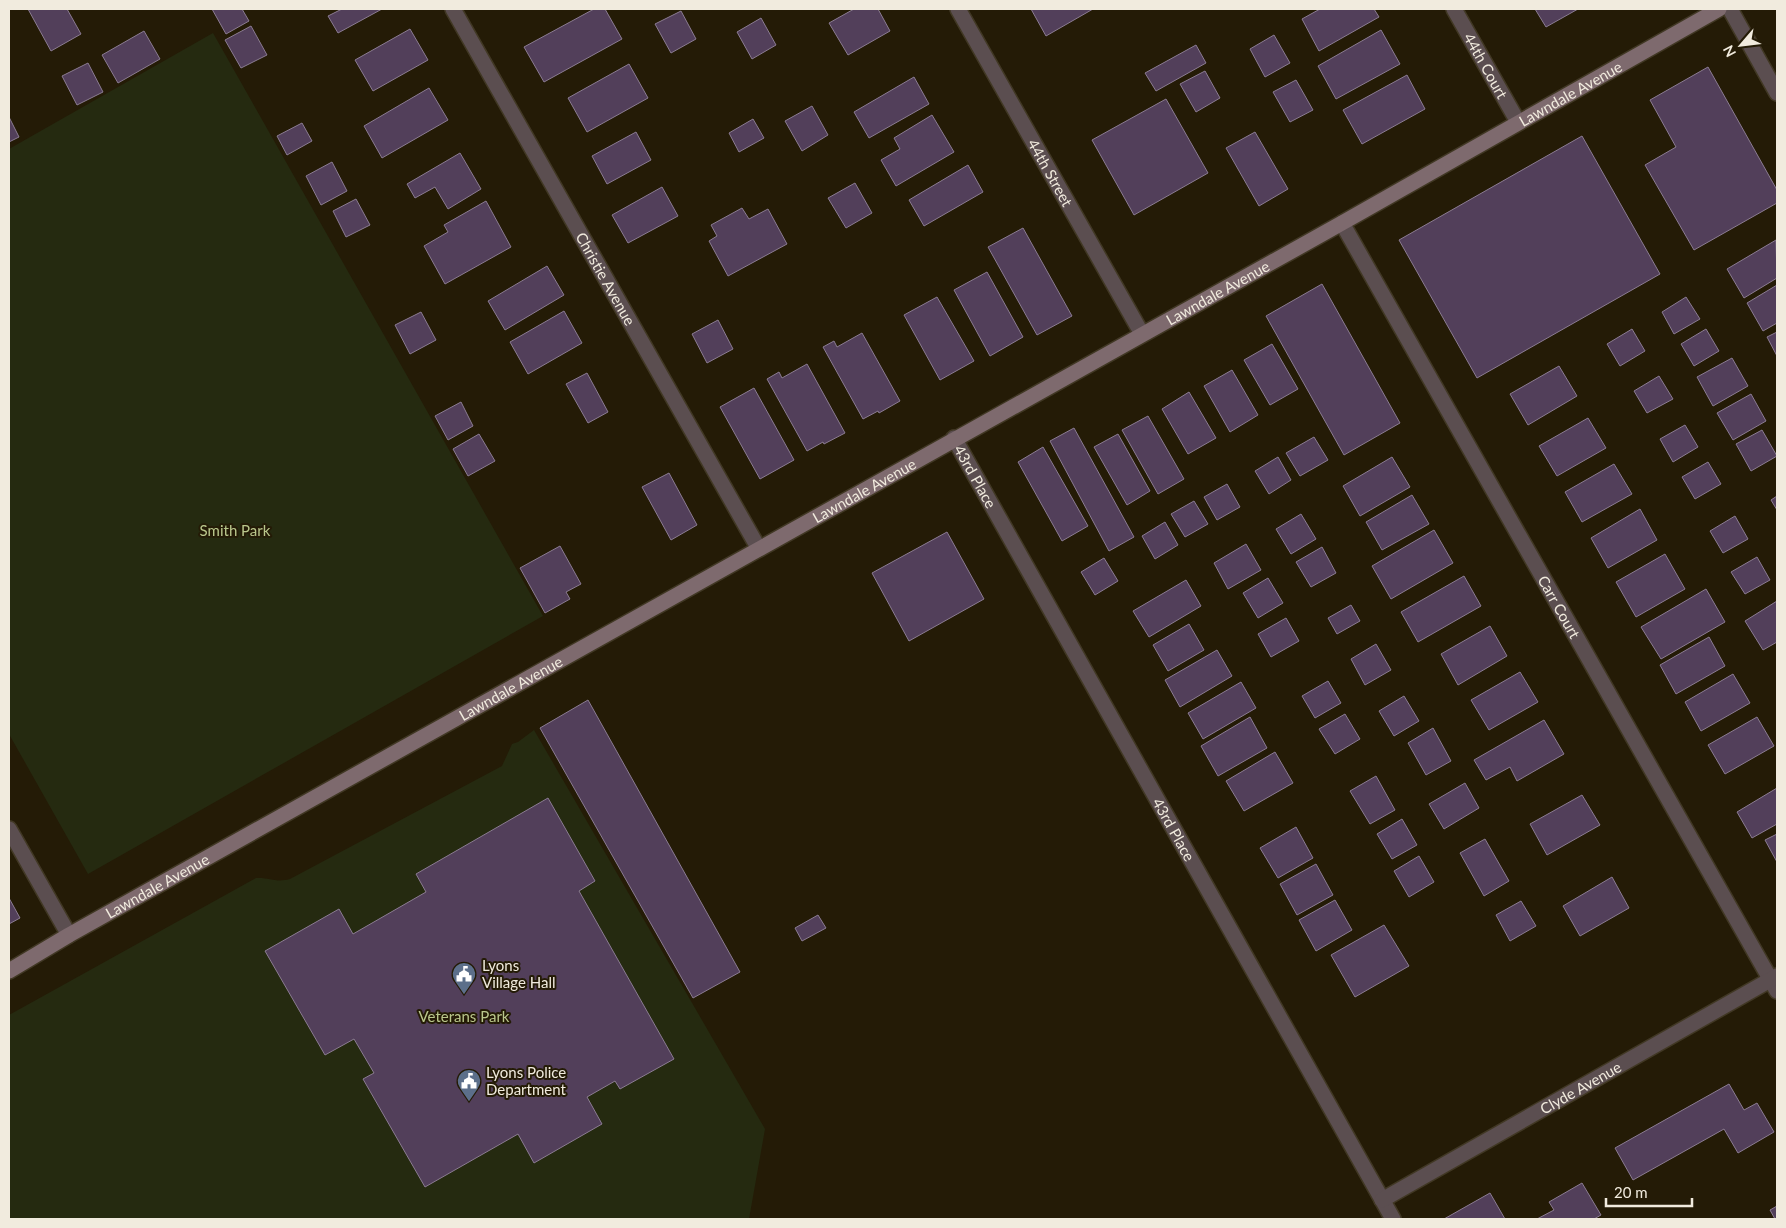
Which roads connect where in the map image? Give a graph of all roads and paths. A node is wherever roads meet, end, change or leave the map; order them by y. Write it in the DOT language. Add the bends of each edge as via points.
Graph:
graph roads {
  1 [pos="453,9"];
  2 [pos="958,9"];
  3 [pos="1454,9"];
  4 [pos="1719,9"];
  5 [pos="1730,9"];
  6 [pos="1777,93"];
  7 [pos="1518,122"];
  8 [pos="1342,223"];
  9 [pos="1142,334"];
  10 [pos="954,438"];
  11 [pos="759,549"];
  12 [pos="9,829"];
  13 [pos="69,935"];
  14 [pos="9,971"];
  15 [pos="1775,982"];
  16 [pos="1382,1200"];
  17 [pos="1393,1219"];
  1 -- 11 [label="street, Christie Avenue"];
  2 -- 9 [label="street, 44th Street"];
  3 -- 7 [label="street, 44th Court"];
  4 -- 7 [label="street, Lawndale Avenue"];
  5 -- 6 [label="street"];
  7 -- 8 [label="street, Lawndale Avenue"];
  8 -- 9 [label="street, Lawndale Avenue"];
  8 -- 15 [label="street, Carr Court"];
  9 -- 10 [label="street, Lawndale Avenue"];
  10 -- 11 [label="street, Lawndale Avenue"];
  10 -- 16 [label="street, 43rd Place"];
  11 -- 13 [label="street, Lawndale Avenue"];
  12 -- 13 [label="street"];
  13 -- 14 [label="street, Lawndale Avenue"];
  15 -- 16 [label="street, Clyde Avenue"];
  16 -- 17 [label="street, 43rd Place"];
}
